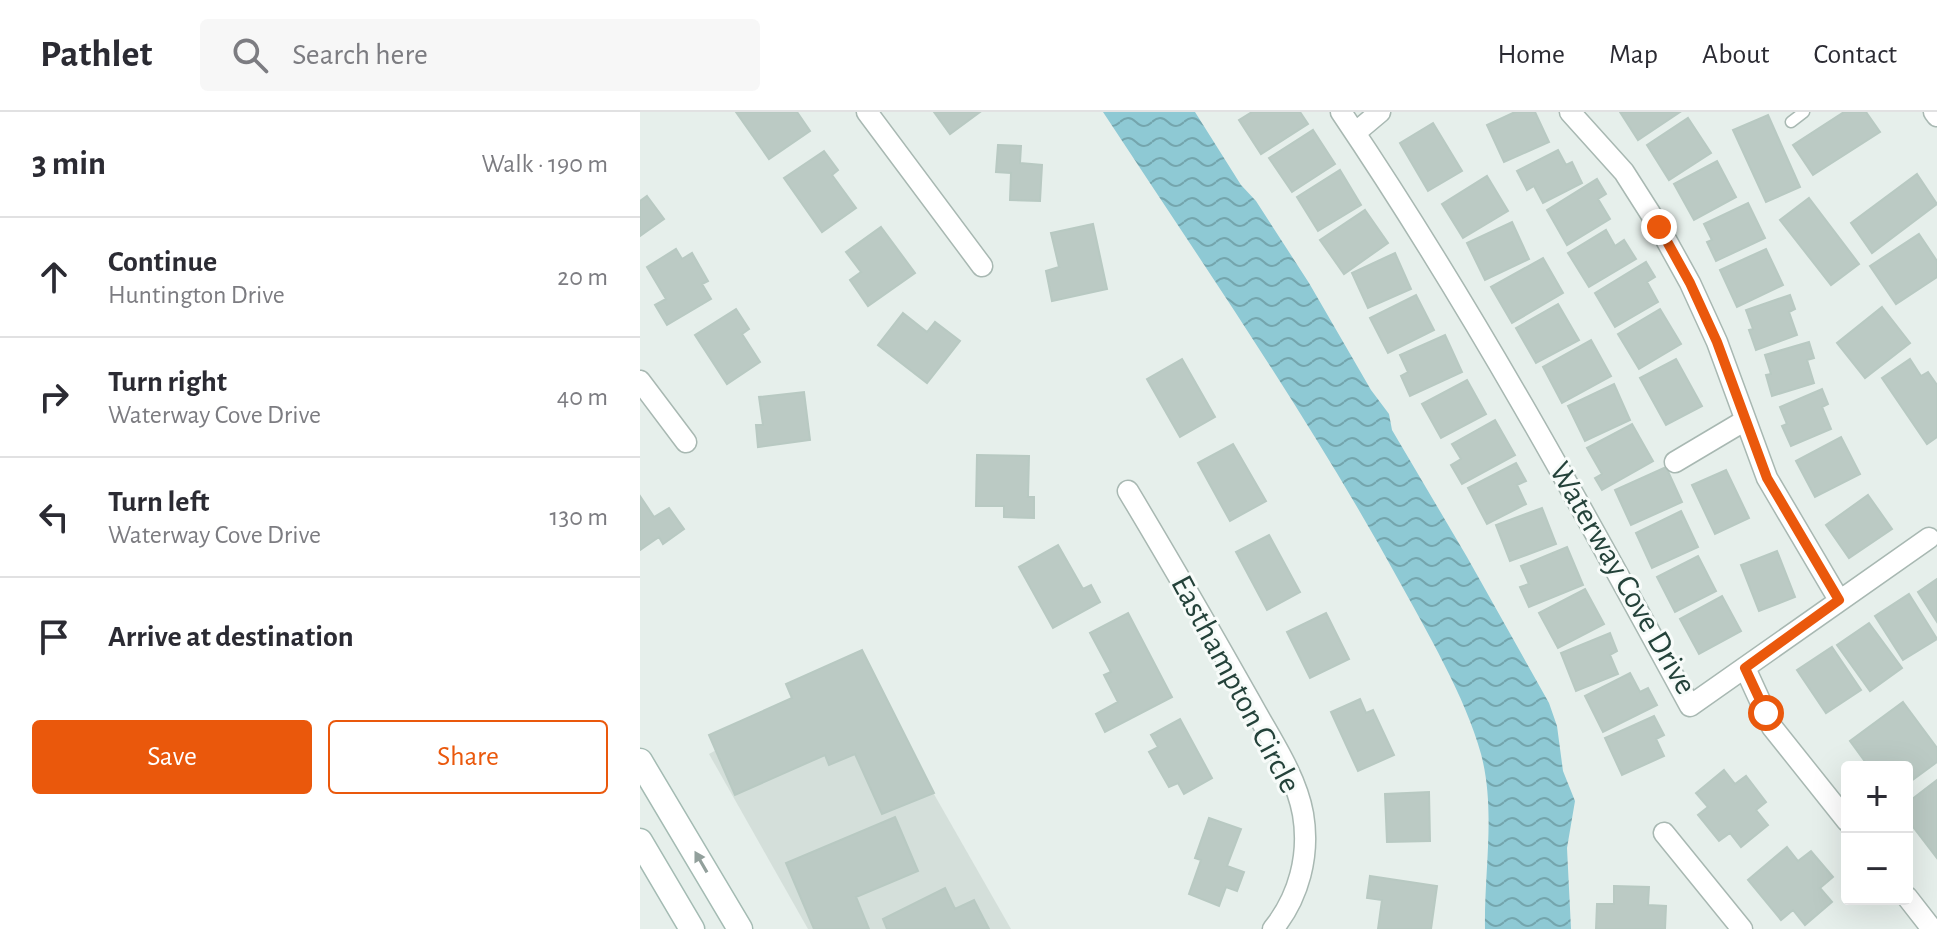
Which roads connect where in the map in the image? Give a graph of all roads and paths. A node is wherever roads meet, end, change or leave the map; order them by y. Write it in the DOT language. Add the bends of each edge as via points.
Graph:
graph roads {
  1 [pos="867,112"];
  2 [pos="1341,112"];
  3 [pos="1380,112"];
  4 [pos="1570,112"];
  5 [pos="1804,112"];
  6 [pos="1791,122"];
  7 [pos="1355,133"];
  8 [pos="982,266"];
  9 [pos="640,381"];
  10 [pos="1744,421"];
  11 [pos="686,442"];
  12 [pos="1675,462"];
  13 [pos="1128,491"];
  14 [pos="1929,538"];
  15 [pos="1839,600"];
  16 [pos="1745,668"];
  17 [pos="640,761"];
  18 [pos="1841,813"];
  19 [pos="1664,833"];
  20 [pos="640,841"];
  21 [pos="1913,905"];
  22 [pos="692,929"];
  23 [pos="740,929"];
  24 [pos="1273,929"];
  25 [pos="1742,929"];
  26 [pos="1932,929"];
  1 -- 8 [label="street"];
  2 -- 7 [label="street, Waterway Cove Drive"];
  3 -- 7 [label="street"];
  4 -- 10 [label="street" via="1624,172 1659,227 1717,342"];
  5 -- 6 [label="lane"];
  7 -- 16 [label="street, Waterway Cove Drive" via="1533,420 1690,706"];
  9 -- 11 [label="street"];
  10 -- 12 [label="street"];
  10 -- 15 [label="street" via="1767,478"];
  13 -- 24 [label="street, Easthampton Circle" via="1221,649 1298,796 1305,828 1304,861 1295,893"];
  14 -- 15 [label="street, Waterway Cove Drive"];
  15 -- 16 [label="street, Waterway Cove Drive"];
  16 -- 18 [label="street" via="1772,727"];
  23 -- 17 [label="main road, one-way"];
  19 -- 25 [label="street"];
  20 -- 22 [label="main road"];
  21 -- 26 [label="street"];
}
